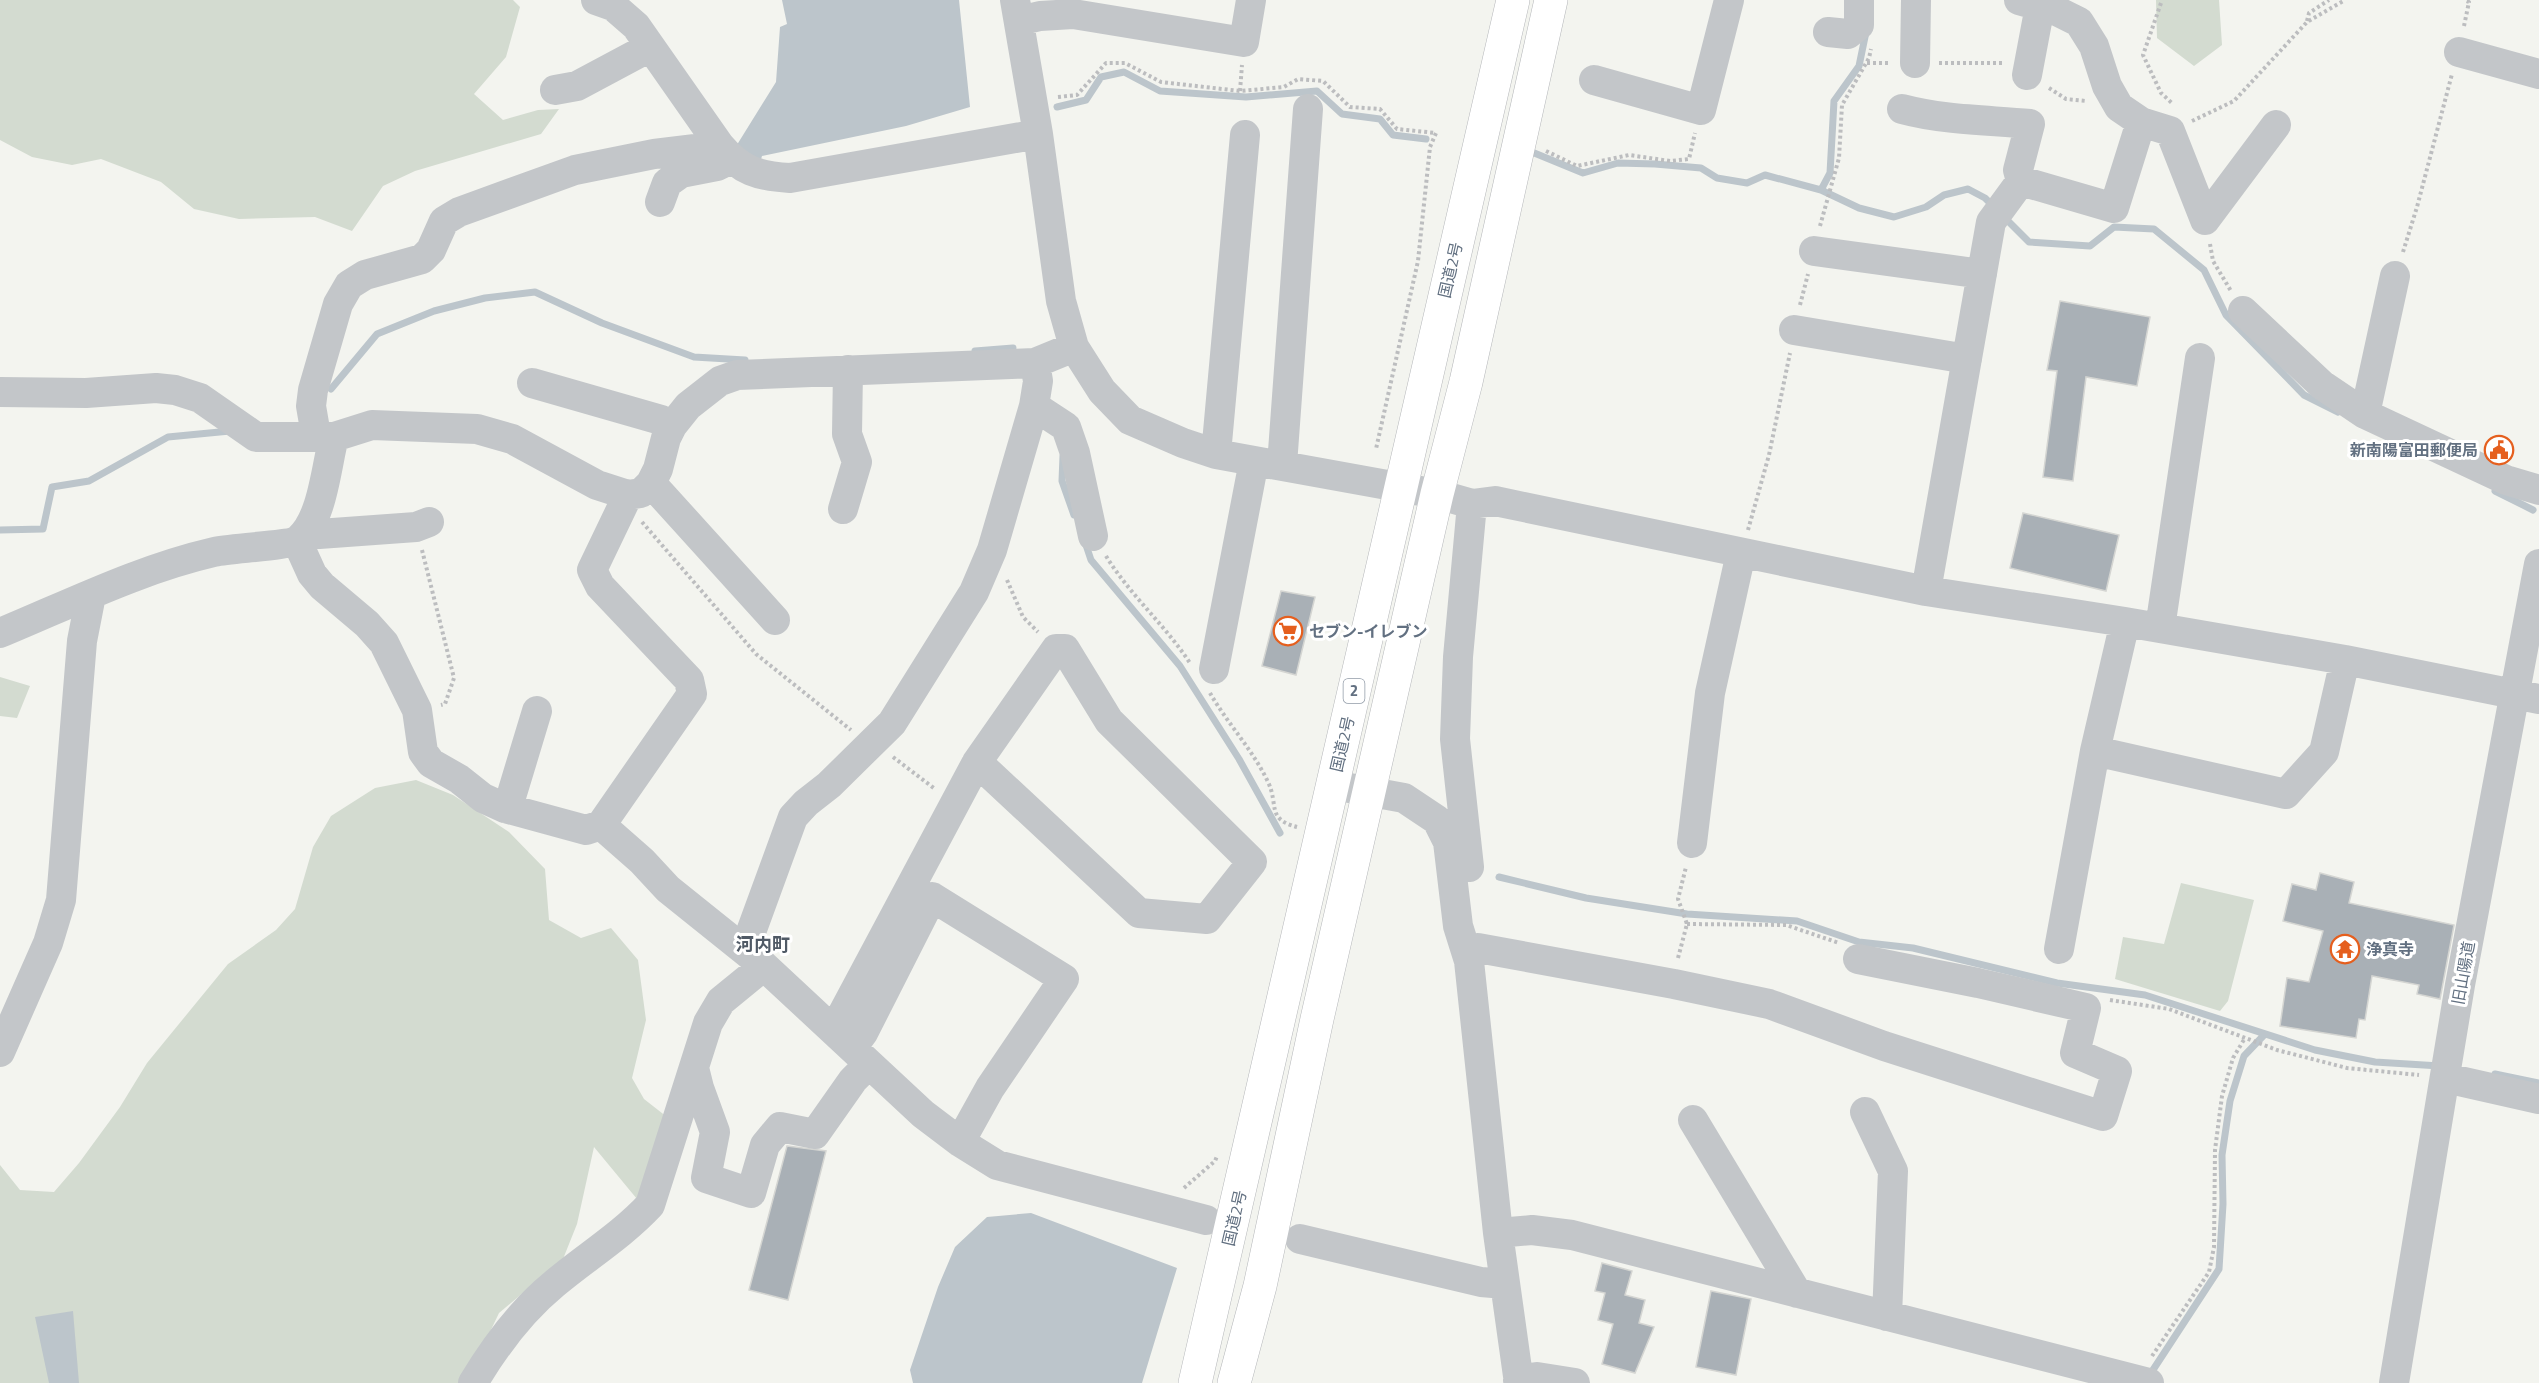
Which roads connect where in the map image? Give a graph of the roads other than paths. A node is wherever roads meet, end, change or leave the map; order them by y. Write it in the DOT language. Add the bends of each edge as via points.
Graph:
graph roads {
  1 [pos="596,0"];
  2 [pos="1251,0"];
  3 [pos="1513,0"];
  4 [pos="1551,0"];
  5 [pos="1729,0"];
  6 [pos="1859,0"];
  7 [pos="1916,0"];
  8 [pos="2030,3"];
  9 [pos="1017,10"];
  10 [pos="1131,12"];
  11 [pos="1828,32"];
  12 [pos="650,47"];
  13 [pos="2459,52"];
  14 [pos="1915,63"];
  15 [pos="2539,74"];
  16 [pos="2027,75"];
  17 [pos="1593,80"];
  18 [pos="555,90"];
  19 [pos="1308,109"];
  20 [pos="1902,109"];
  21 [pos="2141,122"];
  22 [pos="2276,125"];
  23 [pos="1038,134"];
  24 [pos="1245,135"];
  25 [pos="726,152"];
  26 [pos="2020,181"];
  27 [pos="660,202"];
  28 [pos="1814,251"];
  29 [pos="1982,274"];
  30 [pos="2395,276"];
  31 [pos="2243,311"];
  32 [pos="1794,330"];
  33 [pos="1074,347"];
  34 [pos="1967,358"];
  35 [pos="2200,358"];
  36 [pos="1035,363"];
  37 [pos="848,370"];
  38 [pos="532,383"];
  39 [pos="0,392"];
  40 [pos="1034,406"];
  41 [pos="2366,414"];
  42 [pos="672,426"];
  43 [pos="325,436"];
  44 [pos="1216,454"];
  45 [pos="1268,463"];
  46 [pos="1400,488"];
  47 [pos="2539,490"];
  48 [pos="635,493"];
  49 [pos="1437,494"];
  50 [pos="1472,504"];
  51 [pos="843,509"];
  52 [pos="422,524"];
  53 [pos="303,535"];
  54 [pos="1093,536"];
  55 [pos="1741,553"];
  56 [pos="2539,564"];
  57 [pos="1926,591"];
  58 [pos="91,595"];
  59 [pos="775,620"];
  60 [pos="2125,622"];
  61 [pos="2160,628"];
  62 [pos="0,633"];
  63 [pos="2345,660"];
  64 [pos="1205,678"];
  65 [pos="2527,697"];
  66 [pos="537,711"];
  67 [pos="2095,752"];
  68 [pos="977,762"];
  69 [pos="1333,785"];
  70 [pos="1369,790"];
  71 [pos="505,808"];
  72 [pos="601,825"];
  73 [pos="1692,843"];
  74 [pos="2058,949"];
  75 [pos="1473,955"];
  76 [pos="753,956"];
  77 [pos="1858,959"];
  78 [pos="851,1048"];
  79 [pos="0,1052"];
  80 [pos="694,1068"];
  81 [pos="2446,1078"];
  82 [pos="2539,1099"];
  83 [pos="1865,1112"];
  84 [pos="1693,1120"];
  85 [pos="960,1142"];
  86 [pos="1206,1220"];
  87 [pos="1498,1233"];
  88 [pos="1300,1239"];
  89 [pos="1505,1284"];
  90 [pos="1797,1293"];
  91 [pos="1887,1316"];
  92 [pos="1518,1381"];
  93 [pos="2143,1382"];
  94 [pos="473,1383"];
  95 [pos="1195,1383"];
  96 [pos="1234,1383"];
  97 [pos="1575,1383"];
  98 [pos="2394,1383"];
  1 -- 12 [label="street" via="613,6 628,19"];
  2 -- 10 [label="street" via="1244,42"];
  3 -- 46 [label="highway, 国道2号 / 2"];
  4 -- 49 [label="highway, 2" via="1466,382"];
  5 -- 17 [label="street" via="1701,110"];
  6 -- 11 [label="street" via="1859,25 1848,34"];
  7 -- 14 [label="street"];
  8 -- 16 [label="street"];
  8 -- 21 [label="street" via="2079,22 2094,46 2107,86 2119,107"];
  9 -- 10 [label="street" via="1040,16"];
  9 -- 23 [label="street"];
  12 -- 18 [label="street" via="577,86"];
  12 -- 25 [label="street"];
  13 -- 15 [label="street"];
  19 -- 45 [label="street"];
  20 -- 26 [label="street" via="1932,117 2030,124 2018,170"];
  21 -- 22 [label="street" via="2170,131 2205,220"];
  21 -- 26 [label="street" via="2114,208"];
  23 -- 25 [label="street" via="790,178 747,170"];
  23 -- 33 [label="street" via="1061,302"];
  24 -- 44 [label="street"];
  25 -- 27 [label="street" via="717,166 681,173 667,183"];
  25 -- 43 [label="street" via="654,154 575,170 459,212 444,221 431,250 422,259 365,275 349,285 338,304 313,390 311,406"];
  26 -- 29 [label="street" via="1997,214"];
  28 -- 29 [label="street"];
  29 -- 34 [label="street"];
  30 -- 41 [label="street"];
  31 -- 41 [label="street" via="2322,385"];
  32 -- 34 [label="street"];
  33 -- 36 [label="street"];
  33 -- 44 [label="street" via="1102,391 1130,420"];
  34 -- 57 [label="street"];
  35 -- 61 [label="street"];
  36 -- 37 [label="street"];
  36 -- 40 [label="street" via="1038,381"];
  37 -- 42 [label="street" via="737,375 720,381 688,406"];
  37 -- 51 [label="street" via="847,434 857,462"];
  38 -- 42 [label="street"];
  39 -- 43 [label="street" via="175,390 200,398 256,436"];
  40 -- 54 [label="street" via="1066,427 1076,453"];
  40 -- 76 [label="street" via="992,550 974,592 892,723 793,817 752,932"];
  41 -- 47 [label="street" via="2506,480"];
  42 -- 48 [label="street" via="658,469"];
  43 -- 48 [label="street" via="372,425 477,429 512,439 597,484"];
  43 -- 53 [label="street" via="315,515"];
  44 -- 45 [label="street"];
  45 -- 46 [label="street"];
  45 -- 64 [label="street"];
  46 -- 49 [label="street"];
  46 -- 69 [label="highway, 国道2号 / 2"];
  48 -- 59 [label="street"];
  48 -- 72 [label="street" via="592,570 600,586 689,680 692,694"];
  49 -- 50 [label="street"];
  49 -- 70 [label="highway, 2"];
  50 -- 55 [label="street" via="1495,501"];
  50 -- 75 [label="street" via="1455,739"];
  52 -- 53 [label="street"];
  53 -- 58 [label="street" via="180,560"];
  53 -- 71 [label="street" via="312,574 384,643 417,710 423,752 431,763"];
  55 -- 57 [label="street"];
  55 -- 73 [label="street" via="1710,693"];
  56 -- 65 [label="street, 旧山陽道"];
  57 -- 60 [label="street"];
  58 -- 62 [label="street"];
  58 -- 79 [label="street" via="81,653 61,900 48,943"];
  60 -- 61 [label="street"];
  60 -- 67 [label="street"];
  61 -- 63 [label="street"];
  63 -- 65 [label="street"];
  63 -- 67 [label="street" via="2324,752 2286,794"];
  65 -- 81 [label="street, 旧山陽道" via="2460,985"];
  66 -- 71 [label="street"];
  67 -- 74 [label="street"];
  68 -- 68 [label="street" via="1056,650 1065,649 1109,721 1252,862 1207,919 1139,913"];
  68 -- 78 [label="street" via="955,804"];
  69 -- 70 [label="street"];
  69 -- 95 [label="highway, 国道2号 / 2"];
  70 -- 75 [label="street" via="1404,798 1437,820 1448,842 1458,926"];
  70 -- 96 [label="highway, 2" via="1260,1286"];
  71 -- 72 [label="street" via="586,830"];
  72 -- 76 [label="street" via="668,889"];
  75 -- 77 [label="street" via="1674,984 1769,1004 1884,1046 2103,1116 2117,1071 2075,1053 2086,1008"];
  75 -- 87 [label="street"];
  76 -- 78 [label="street"];
  76 -- 80 [label="street" via="708,1023"];
  78 -- 80 [label="street" via="853,1080 815,1134 780,1127 765,1146 751,1193 706,1178 715,1132"];
  78 -- 85 [label="street"];
  78 -- 85 [label="street" via="863,1033 932,897 1064,979 990,1088"];
  80 -- 94 [label="street" via="650,1205 632,1225 553,1284 521,1314"];
  81 -- 82 [label="street"];
  81 -- 98 [label="street, 旧山陽道"];
  83 -- 91 [label="street" via="1893,1171"];
  84 -- 90 [label="street"];
  85 -- 86 [label="street" via="997,1165"];
  87 -- 89 [label="street"];
  87 -- 90 [label="street" via="1532,1230 1572,1235"];
  88 -- 89 [label="street" via="1481,1282"];
  89 -- 92 [label="street"];
  90 -- 91 [label="street"];
  91 -- 93 [label="street"];
  92 -- 97 [label="street" via="1537,1377"];
}
